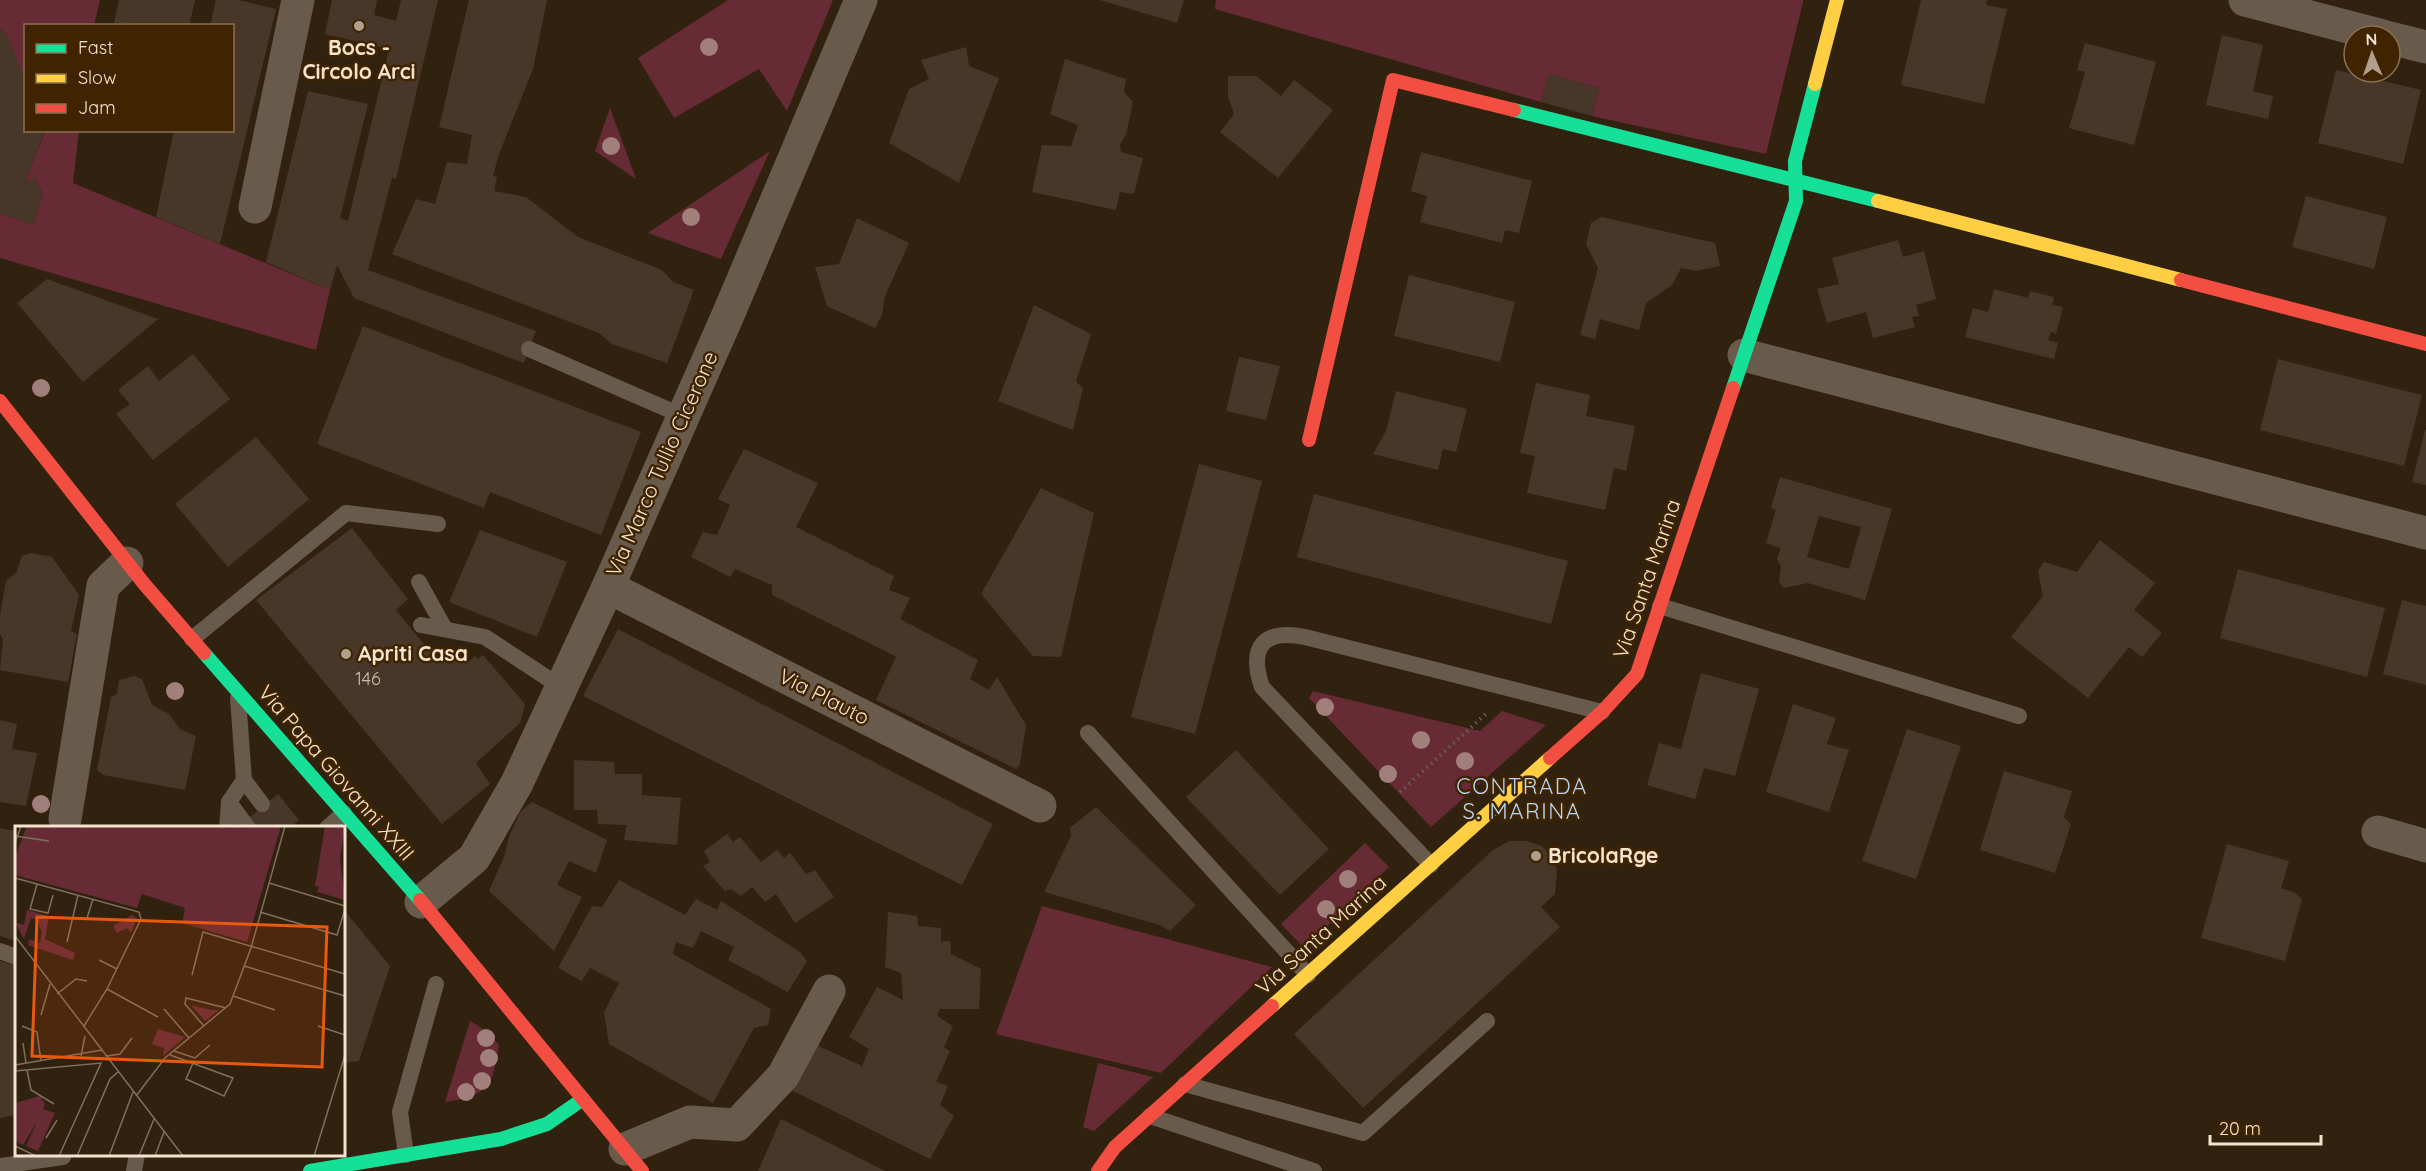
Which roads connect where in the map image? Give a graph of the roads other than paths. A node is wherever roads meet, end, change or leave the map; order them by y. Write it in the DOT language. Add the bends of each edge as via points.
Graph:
graph roads {
  1 [pos="298,0"];
  2 [pos="861,0"];
  3 [pos="1837,0"];
  4 [pos="2245,0"];
  5 [pos="2342,25"];
  6 [pos="2402,41"];
  7 [pos="2426,47"];
  8 [pos="1796,179"];
  9 [pos="255,207"];
  10 [pos="2426,344"];
  11 [pos="530,349"];
  12 [pos="1744,355"];
  13 [pos="0,401"];
  14 [pos="683,416"];
  15 [pos="1309,440"];
  16 [pos="438,524"];
  17 [pos="2426,533"];
  18 [pos="127,563"];
  19 [pos="419,582"];
  20 [pos="608,587"];
  21 [pos="1660,606"];
  22 [pos="421,625"];
  23 [pos="445,629"];
  24 [pos="192,639"];
  25 [pos="561,687"];
  26 [pos="237,691"];
  27 [pos="1602,712"];
  28 [pos="2019,716"];
  29 [pos="1088,733"];
  30 [pos="244,780"];
  31 [pos="229,802"];
  32 [pos="262,804"];
  33 [pos="1040,806"];
  34 [pos="344,813"];
  35 [pos="66,819"];
  36 [pos="227,826"];
  37 [pos="247,826"];
  38 [pos="329,826"];
  39 [pos="2378,832"];
  40 [pos="2426,846"];
  41 [pos="1431,865"];
  42 [pos="421,902"];
  43 [pos="0,951"];
  44 [pos="15,957"];
  45 [pos="1308,975"];
  46 [pos="436,984"];
  47 [pos="829,991"];
  48 [pos="1486,1021"];
  49 [pos="1185,1084"];
  50 [pos="583,1099"];
  51 [pos="1150,1116"];
  52 [pos="406,1155"];
  53 [pos="137,1156"];
  54 [pos="633,1160"];
  55 [pos="64,1161"];
  56 [pos="0,1166"];
  57 [pos="134,1171"];
  58 [pos="310,1171"];
  59 [pos="1098,1171"];
  60 [pos="1314,1171"];
  1 -- 9 [label="street"];
  2 -- 14 [label="street, Via Marco Tullio Cicerone"];
  3 -- 8 [label="street, Via Santa Marina" via="1795,161"];
  4 -- 5 [label="street"];
  6 -- 7 [label="street"];
  8 -- 10 [label="street"];
  8 -- 12 [label="street, Via Santa Marina" via="1796,201"];
  8 -- 15 [label="street" via="1393,80"];
  11 -- 14 [label="lane"];
  12 -- 17 [label="street"];
  12 -- 21 [label="street, Via Santa Marina"];
  13 -- 18 [label="street, Via Papa Giovanni XXIII"];
  14 -- 20 [label="street, Via Marco Tullio Cicerone"];
  16 -- 24 [label="lane" via="346,513"];
  18 -- 24 [label="street, Via Papa Giovanni XXIII"];
  18 -- 35 [label="street" via="104,586"];
  19 -- 23 [label="lane"];
  20 -- 25 [label="street, Via Marco Tullio Cicerone"];
  20 -- 33 [label="street, Via Plauto"];
  21 -- 27 [label="street, Via Santa Marina" via="1637,674"];
  21 -- 28 [label="lane"];
  22 -- 23 [label="lane"];
  23 -- 25 [label="lane" via="485,637"];
  24 -- 26 [label="street, Via Papa Giovanni XXIII"];
  25 -- 42 [label="street, Via Marco Tullio Cicerone" via="516,783 474,858"];
  26 -- 30 [label="lane"];
  26 -- 34 [label="street, Via Papa Giovanni XXIII"];
  27 -- 41 [label="street, Via Santa Marina"];
  27 -- 41 [label="lane" via="1305,637 1284,633 1268,639 1256,664 1262,687"];
  29 -- 45 [label="lane"];
  30 -- 31 [label="lane"];
  30 -- 32 [label="lane"];
  31 -- 36 [label="lane"];
  31 -- 37 [label="lane"];
  34 -- 38 [label="lane"];
  34 -- 42 [label="street, Via Papa Giovanni XXIII"];
  39 -- 40 [label="street"];
  41 -- 45 [label="street, Via Santa Marina"];
  42 -- 50 [label="street, Via Papa Giovanni XXIII"];
  43 -- 44 [label="lane"];
  45 -- 49 [label="street, Via Santa Marina"];
  46 -- 52 [label="lane" via="400,1112"];
  47 -- 54 [label="street" via="783,1076 737,1125 690,1122"];
  48 -- 49 [label="lane" via="1363,1133"];
  49 -- 51 [label="street, Via Santa Marina"];
  50 -- 52 [label="street" via="547,1124 501,1140"];
  50 -- 54 [label="street, Via Papa Giovanni XXIII"];
  51 -- 59 [label="street, Via Santa Marina" via="1115,1148"];
  51 -- 60 [label="lane"];
  52 -- 58 [label="street"];
  53 -- 57 [label="lane"];
  55 -- 56 [label="lane"];
}
